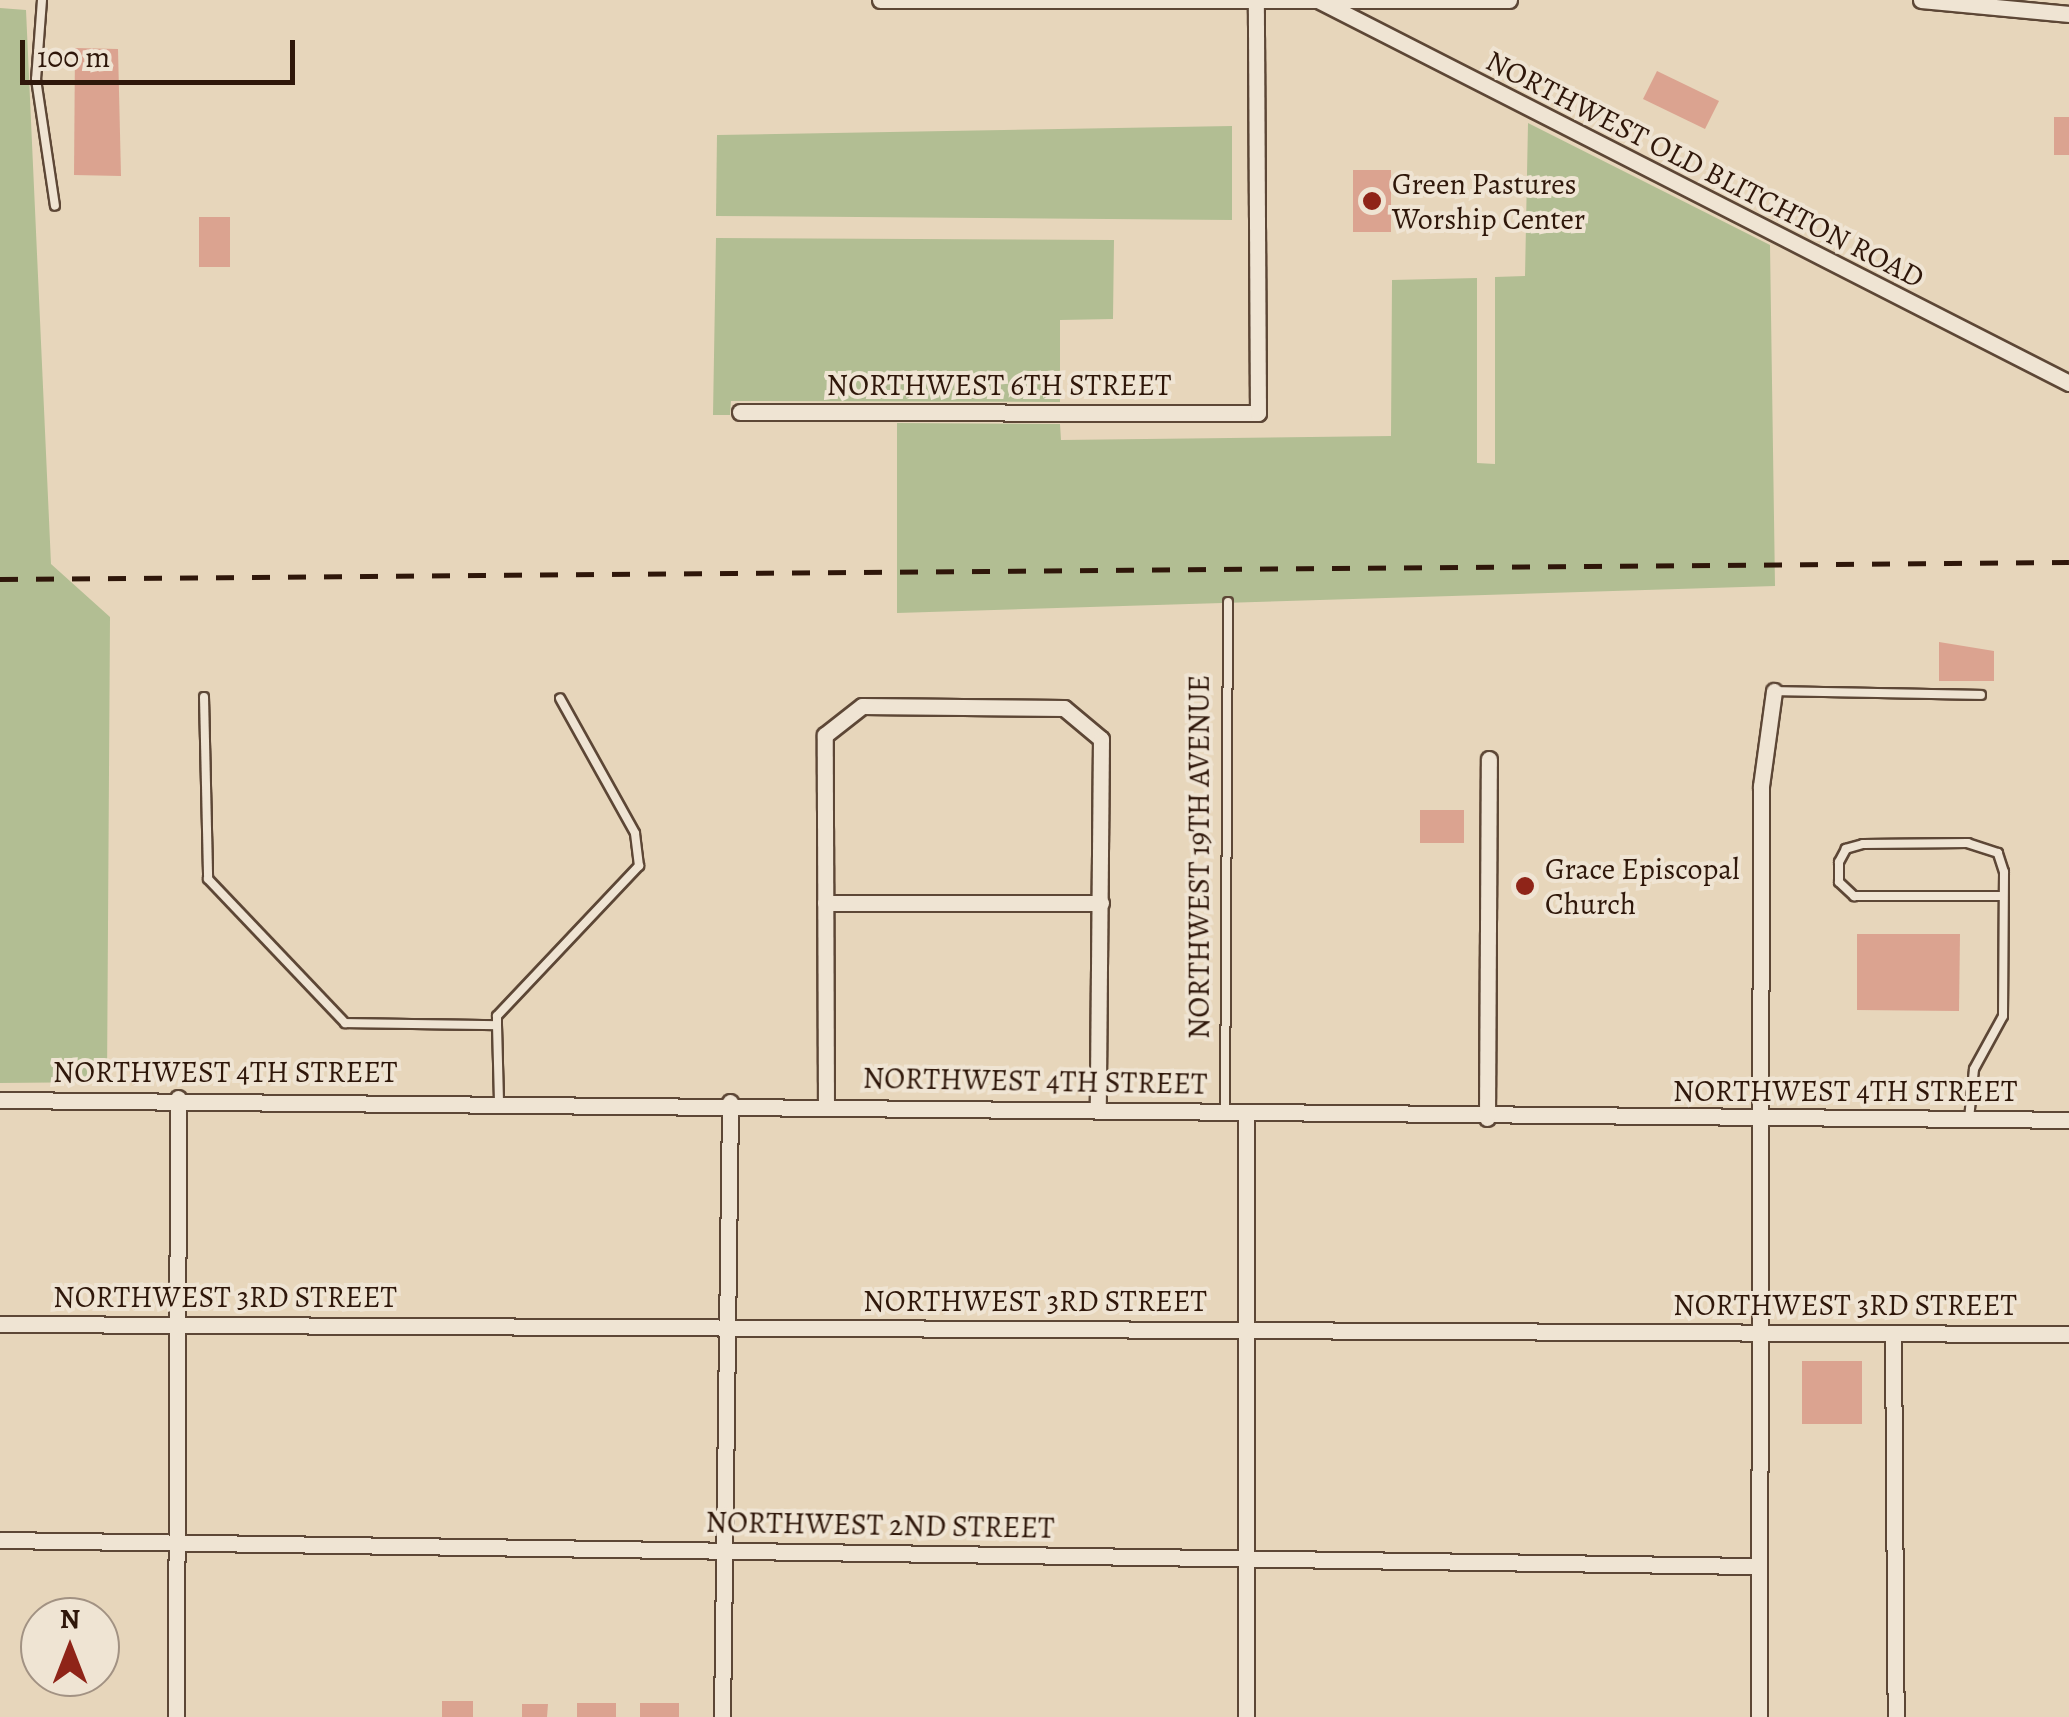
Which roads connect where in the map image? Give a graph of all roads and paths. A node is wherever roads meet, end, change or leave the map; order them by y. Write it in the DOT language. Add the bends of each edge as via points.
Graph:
graph roads {
  1 [pos="42,0"];
  2 [pos="880,0"];
  3 [pos="1509,0"];
  4 [pos="1920,0"];
  5 [pos="1255,2"];
  6 [pos="1324,2"];
  7 [pos="2059,9"];
  8 [pos="54,206"];
  9 [pos="2069,383"];
  10 [pos="740,412"];
  11 [pos="1228,602"];
  12 [pos="1774,691"];
  13 [pos="1981,695"];
  14 [pos="204,696"];
  15 [pos="560,698"];
  16 [pos="1489,759"];
  17 [pos="2003,896"];
  18 [pos="824,902"];
  19 [pos="1101,904"];
  20 [pos="497,1025"];
  21 [pos="178,1098"];
  22 [pos="0,1100"];
  23 [pos="499,1100"];
  24 [pos="730,1102"];
  25 [pos="826,1104"];
  26 [pos="1098,1110"];
  27 [pos="1225,1112"];
  28 [pos="1246,1113"];
  29 [pos="1488,1118"];
  30 [pos="1763,1118"];
  31 [pos="1969,1119"];
  32 [pos="2069,1120"];
  33 [pos="0,1324"];
  34 [pos="178,1325"];
  35 [pos="727,1328"];
  36 [pos="1248,1330"];
  37 [pos="1762,1332"];
  38 [pos="1892,1333"];
  39 [pos="2069,1334"];
  40 [pos="0,1540"];
  41 [pos="177,1543"];
  42 [pos="724,1550"];
  43 [pos="1247,1558"];
  44 [pos="1759,1566"];
  45 [pos="176,1717"];
  46 [pos="722,1717"];
  47 [pos="1246,1717"];
  48 [pos="1759,1717"];
  49 [pos="1896,1717"];
  1 -- 8 [label="lane" via="36,79"];
  2 -- 5 [label="street"];
  3 -- 6 [label="street"];
  4 -- 7 [label="street"];
  5 -- 6 [label="street"];
  5 -- 10 [label="street, NORTHWEST 6TH STREET" via="1258,414"];
  6 -- 9 [label="street, NORTHWEST OLD BLITCHTON ROAD"];
  11 -- 27 [label="lane, NORTHWEST 19TH AVENUE"];
  12 -- 13 [label="lane"];
  12 -- 30 [label="street" via="1761,786"];
  14 -- 20 [label="lane" via="208,880 346,1024"];
  15 -- 20 [label="lane" via="635,832 639,866 497,1016"];
  16 -- 29 [label="street"];
  17 -- 17 [label="lane" via="1998,853 1985,844 1863,844 1846,849 1839,862 1839,882 1854,896"];
  17 -- 31 [label="lane" via="2004,1016 1974,1070"];
  18 -- 19 [label="street"];
  18 -- 19 [label="street" via="825,736 862,706 1064,708 1085,721 1101,739"];
  18 -- 25 [label="street"];
  19 -- 26 [label="street"];
  20 -- 23 [label="lane"];
  21 -- 22 [label="street, NORTHWEST 4TH STREET"];
  21 -- 23 [label="street, NORTHWEST 4TH STREET"];
  21 -- 34 [label="street"];
  23 -- 24 [label="street, NORTHWEST 4TH STREET"];
  24 -- 25 [label="street, NORTHWEST 4TH STREET"];
  24 -- 35 [label="street"];
  25 -- 26 [label="street, NORTHWEST 4TH STREET"];
  26 -- 27 [label="street, NORTHWEST 4TH STREET"];
  27 -- 28 [label="street, NORTHWEST 4TH STREET"];
  28 -- 29 [label="street, NORTHWEST 4TH STREET"];
  28 -- 36 [label="street"];
  29 -- 30 [label="street, NORTHWEST 4TH STREET"];
  30 -- 31 [label="street, NORTHWEST 4TH STREET"];
  30 -- 37 [label="street"];
  31 -- 32 [label="street, NORTHWEST 4TH STREET"];
  33 -- 34 [label="street, NORTHWEST 3RD STREET"];
  34 -- 35 [label="street, NORTHWEST 3RD STREET"];
  34 -- 41 [label="street"];
  35 -- 36 [label="street, NORTHWEST 3RD STREET"];
  35 -- 42 [label="street"];
  36 -- 37 [label="street, NORTHWEST 3RD STREET"];
  36 -- 43 [label="street"];
  37 -- 38 [label="street, NORTHWEST 3RD STREET"];
  37 -- 44 [label="street"];
  38 -- 39 [label="street, NORTHWEST 3RD STREET"];
  38 -- 49 [label="street"];
  40 -- 41 [label="street, NORTHWEST 2ND STREET"];
  41 -- 42 [label="street, NORTHWEST 2ND STREET"];
  41 -- 45 [label="street"];
  42 -- 43 [label="street, NORTHWEST 2ND STREET"];
  42 -- 46 [label="street"];
  43 -- 44 [label="street, NORTHWEST 2ND STREET"];
  43 -- 47 [label="street"];
  44 -- 48 [label="street"];
}
